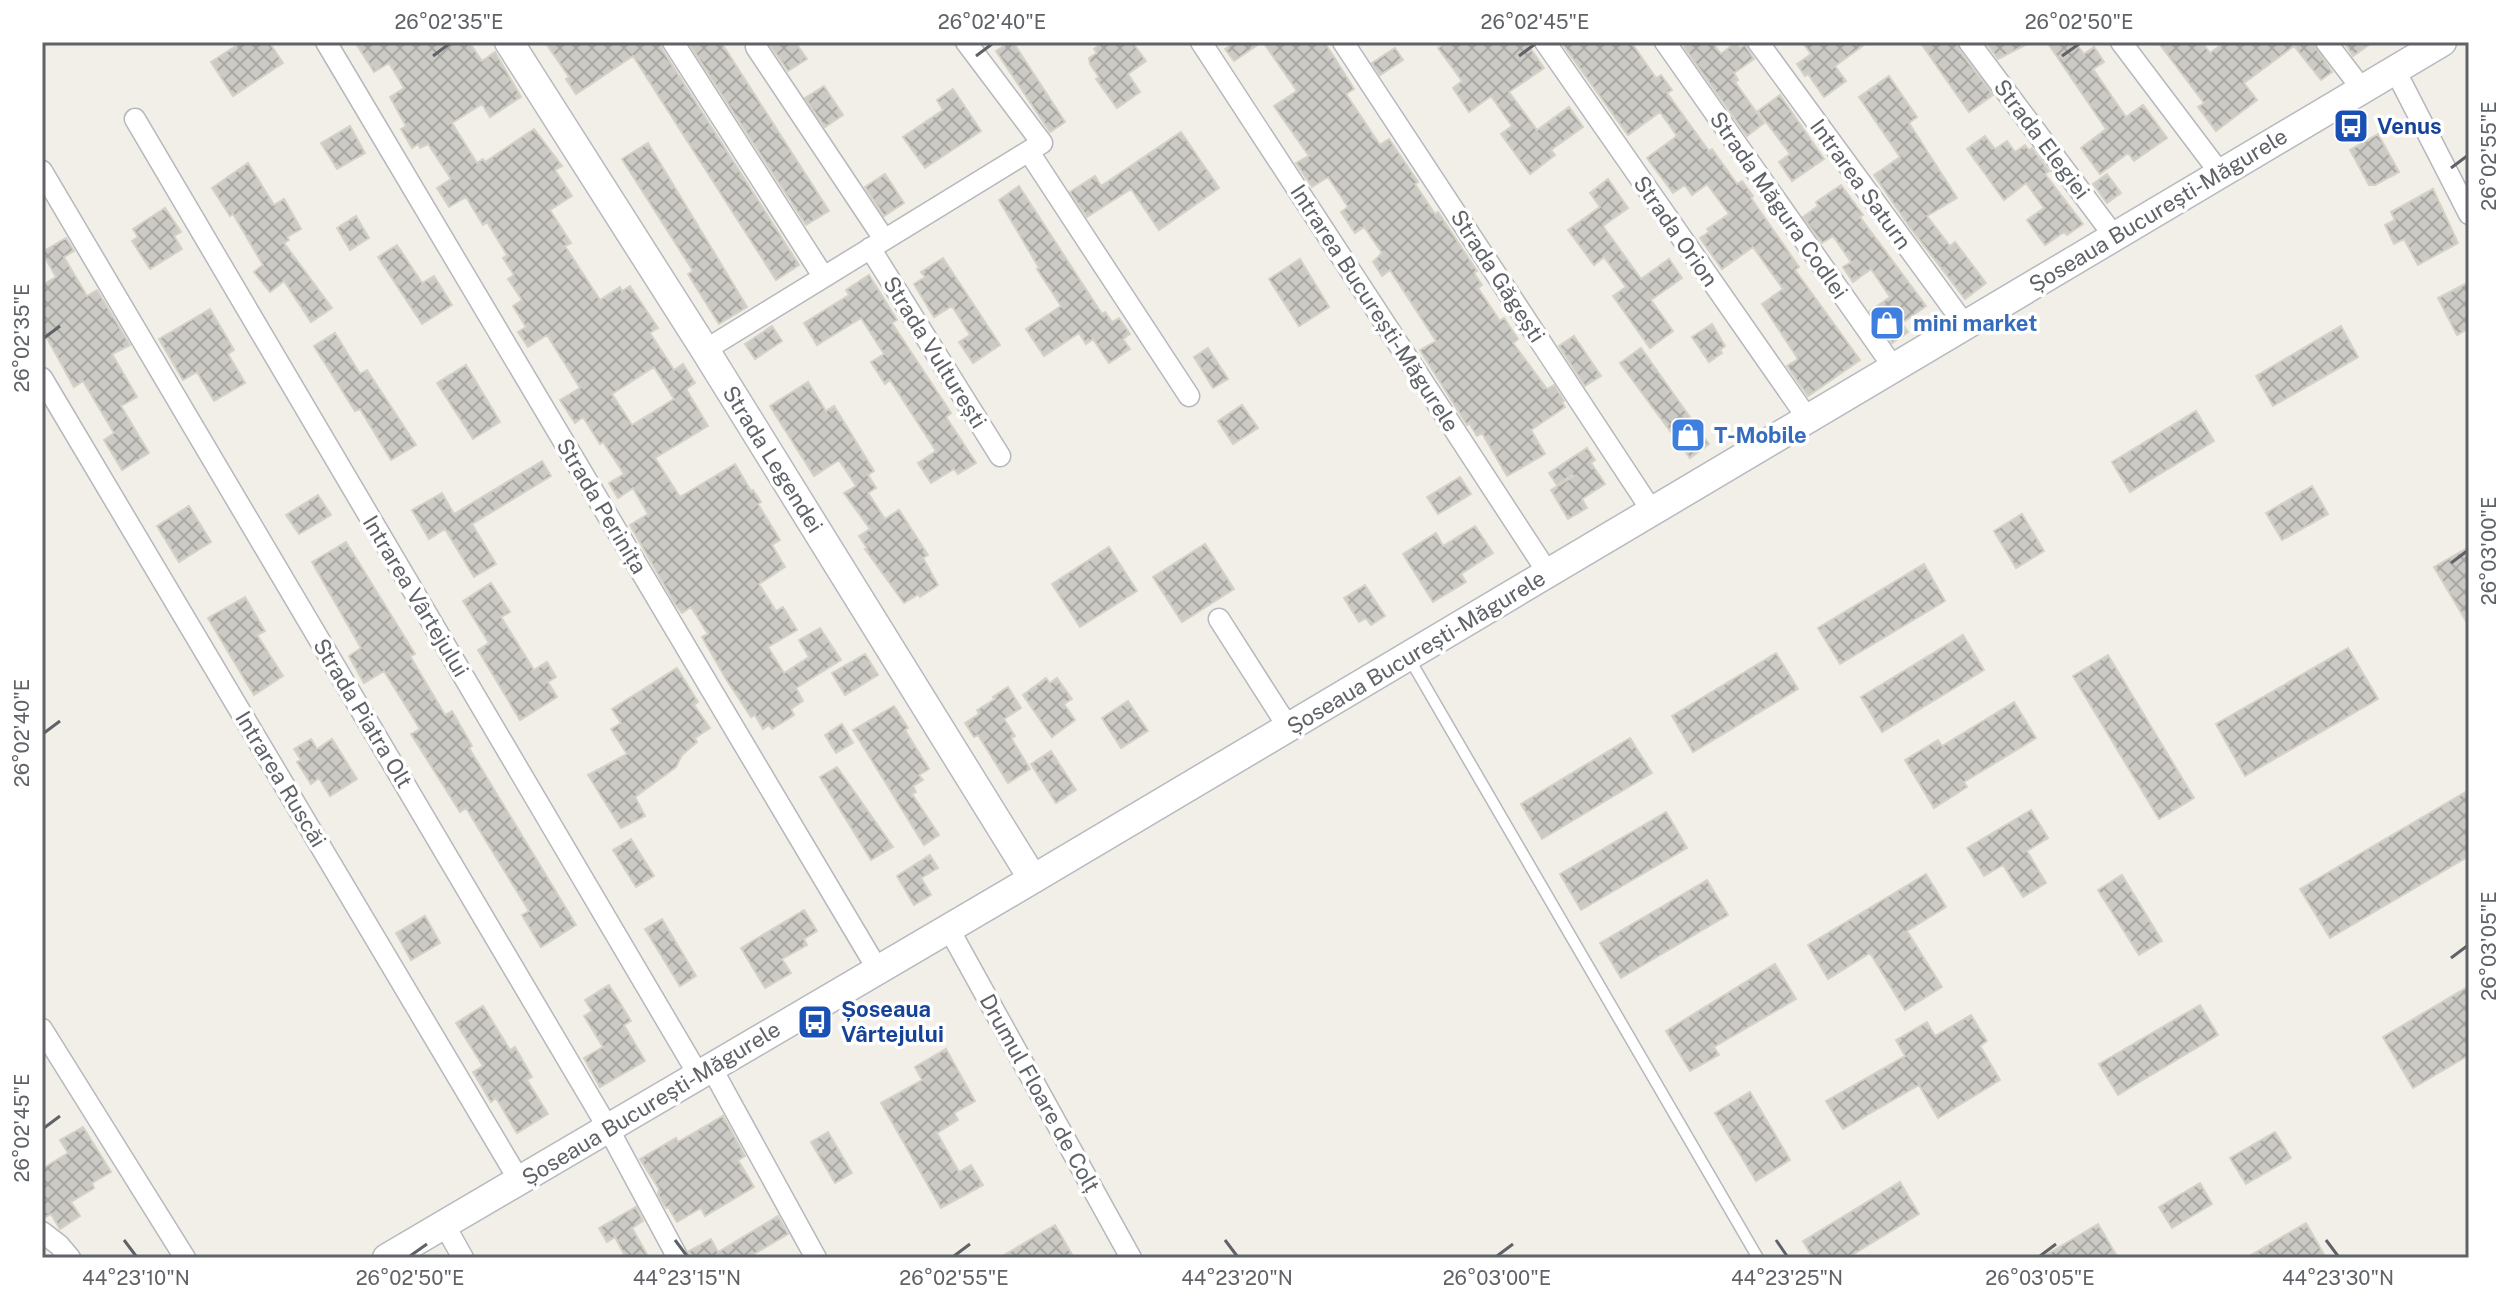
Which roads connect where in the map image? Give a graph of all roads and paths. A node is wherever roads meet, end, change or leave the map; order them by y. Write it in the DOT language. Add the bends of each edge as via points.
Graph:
graph roads {
  1 [pos="326,42"];
  2 [pos="509,42"];
  3 [pos="673,42"];
  4 [pos="966,42"];
  5 [pos="1201,42"];
  6 [pos="1343,42"];
  7 [pos="1545,42"];
  8 [pos="1665,42"];
  9 [pos="1758,42"];
  10 [pos="1969,42"];
  11 [pos="2121,42"];
  12 [pos="2326,42"];
  13 [pos="2442,42"];
  14 [pos="756,47"];
  15 [pos="2395,70"];
  16 [pos="2362,89"];
  17 [pos="135,119"];
  18 [pos="1036,147"];
  19 [pos="42,171"];
  20 [pos="2220,173"];
  21 [pos="2469,214"];
  22 [pos="2114,236"];
  23 [pos="877,243"];
  24 [pos="823,276"];
  25 [pos="1965,325"];
  26 [pos="705,350"];
  27 [pos="1894,368"];
  28 [pos="42,378"];
  29 [pos="1189,396"];
  30 [pos="1808,419"];
  31 [pos="1000,456"];
  32 [pos="1652,511"];
  33 [pos="1548,573"];
  34 [pos="1219,619"];
  35 [pos="1408,657"];
  36 [pos="1288,727"];
  37 [pos="1033,879"];
  38 [pos="949,929"];
  39 [pos="878,970"];
  40 [pos="42,1029"];
  41 [pos="705,1070"];
  42 [pos="608,1128"];
  43 [pos="519,1180"];
  44 [pos="444,1224"];
  45 [pos="42,1232"];
  46 [pos="70,1258"];
  47 [pos="185,1258"];
  48 [pos="387,1258"];
  49 [pos="463,1258"];
  50 [pos="678,1258"];
  51 [pos="816,1258"];
  52 [pos="1131,1258"];
  53 [pos="1758,1258"];
  1 -- 39 [label="street, Strada Perinița"];
  2 -- 26 [label="main road, Strada Legendei"];
  3 -- 24 [label="street"];
  4 -- 18 [label="street" via="996,79"];
  5 -- 33 [label="street, Intrarea București-Măgurele"];
  6 -- 32 [label="street, Strada Găgești"];
  7 -- 30 [label="street, Strada Orion"];
  8 -- 27 [label="street, Strada Măgura Codlei"];
  9 -- 25 [label="street, Intrarea Saturn"];
  10 -- 22 [label="street, Strada Elegiei"];
  11 -- 20 [label="street"];
  12 -- 16 [label="street"];
  13 -- 15 [label="main road, Șoseaua București-Măgurele"];
  14 -- 23 [label="street, Strada Vulturești"];
  15 -- 16 [label="main road, Șoseaua București-Măgurele"];
  15 -- 21 [label="street"];
  16 -- 20 [label="main road, Șoseaua București-Măgurele"];
  17 -- 41 [label="street, Intrarea Vârtejului"];
  18 -- 23 [label="street"];
  18 -- 29 [label="street"];
  19 -- 42 [label="street, Strada Piatra Olt"];
  20 -- 22 [label="main road, Șoseaua București-Măgurele"];
  22 -- 25 [label="main road, Șoseaua București-Măgurele"];
  23 -- 24 [label="street"];
  23 -- 31 [label="street, Strada Vulturești"];
  24 -- 26 [label="street"];
  25 -- 27 [label="main road, Șoseaua București-Măgurele"];
  26 -- 37 [label="main road, Strada Legendei"];
  27 -- 30 [label="main road, Șoseaua București-Măgurele"];
  28 -- 43 [label="street, Intrarea Ruscăi"];
  30 -- 32 [label="main road, Șoseaua București-Măgurele"];
  32 -- 33 [label="main road, Șoseaua București-Măgurele"];
  33 -- 35 [label="main road, Șoseaua București-Măgurele"];
  34 -- 36 [label="street"];
  35 -- 36 [label="main road, Șoseaua București-Măgurele"];
  35 -- 53 [label="lane"];
  36 -- 37 [label="main road, Șoseaua București-Măgurele"];
  37 -- 38 [label="main road, Șoseaua București-Măgurele"];
  38 -- 39 [label="main road, Șoseaua București-Măgurele"];
  38 -- 52 [label="street, Drumul Floare de Colț"];
  39 -- 41 [label="main road, Șoseaua București-Măgurele"];
  40 -- 47 [label="street"];
  41 -- 42 [label="main road, Șoseaua București-Măgurele"];
  41 -- 51 [label="street, Intrarea Vârtejului"];
  42 -- 43 [label="main road, Șoseaua București-Măgurele"];
  42 -- 50 [label="street, Strada Piatra Olt"];
  43 -- 44 [label="main road, Șoseaua București-Măgurele"];
  44 -- 48 [label="main road, Șoseaua București-Măgurele"];
  44 -- 49 [label="street"];
  45 -- 46 [label="street"];
}
